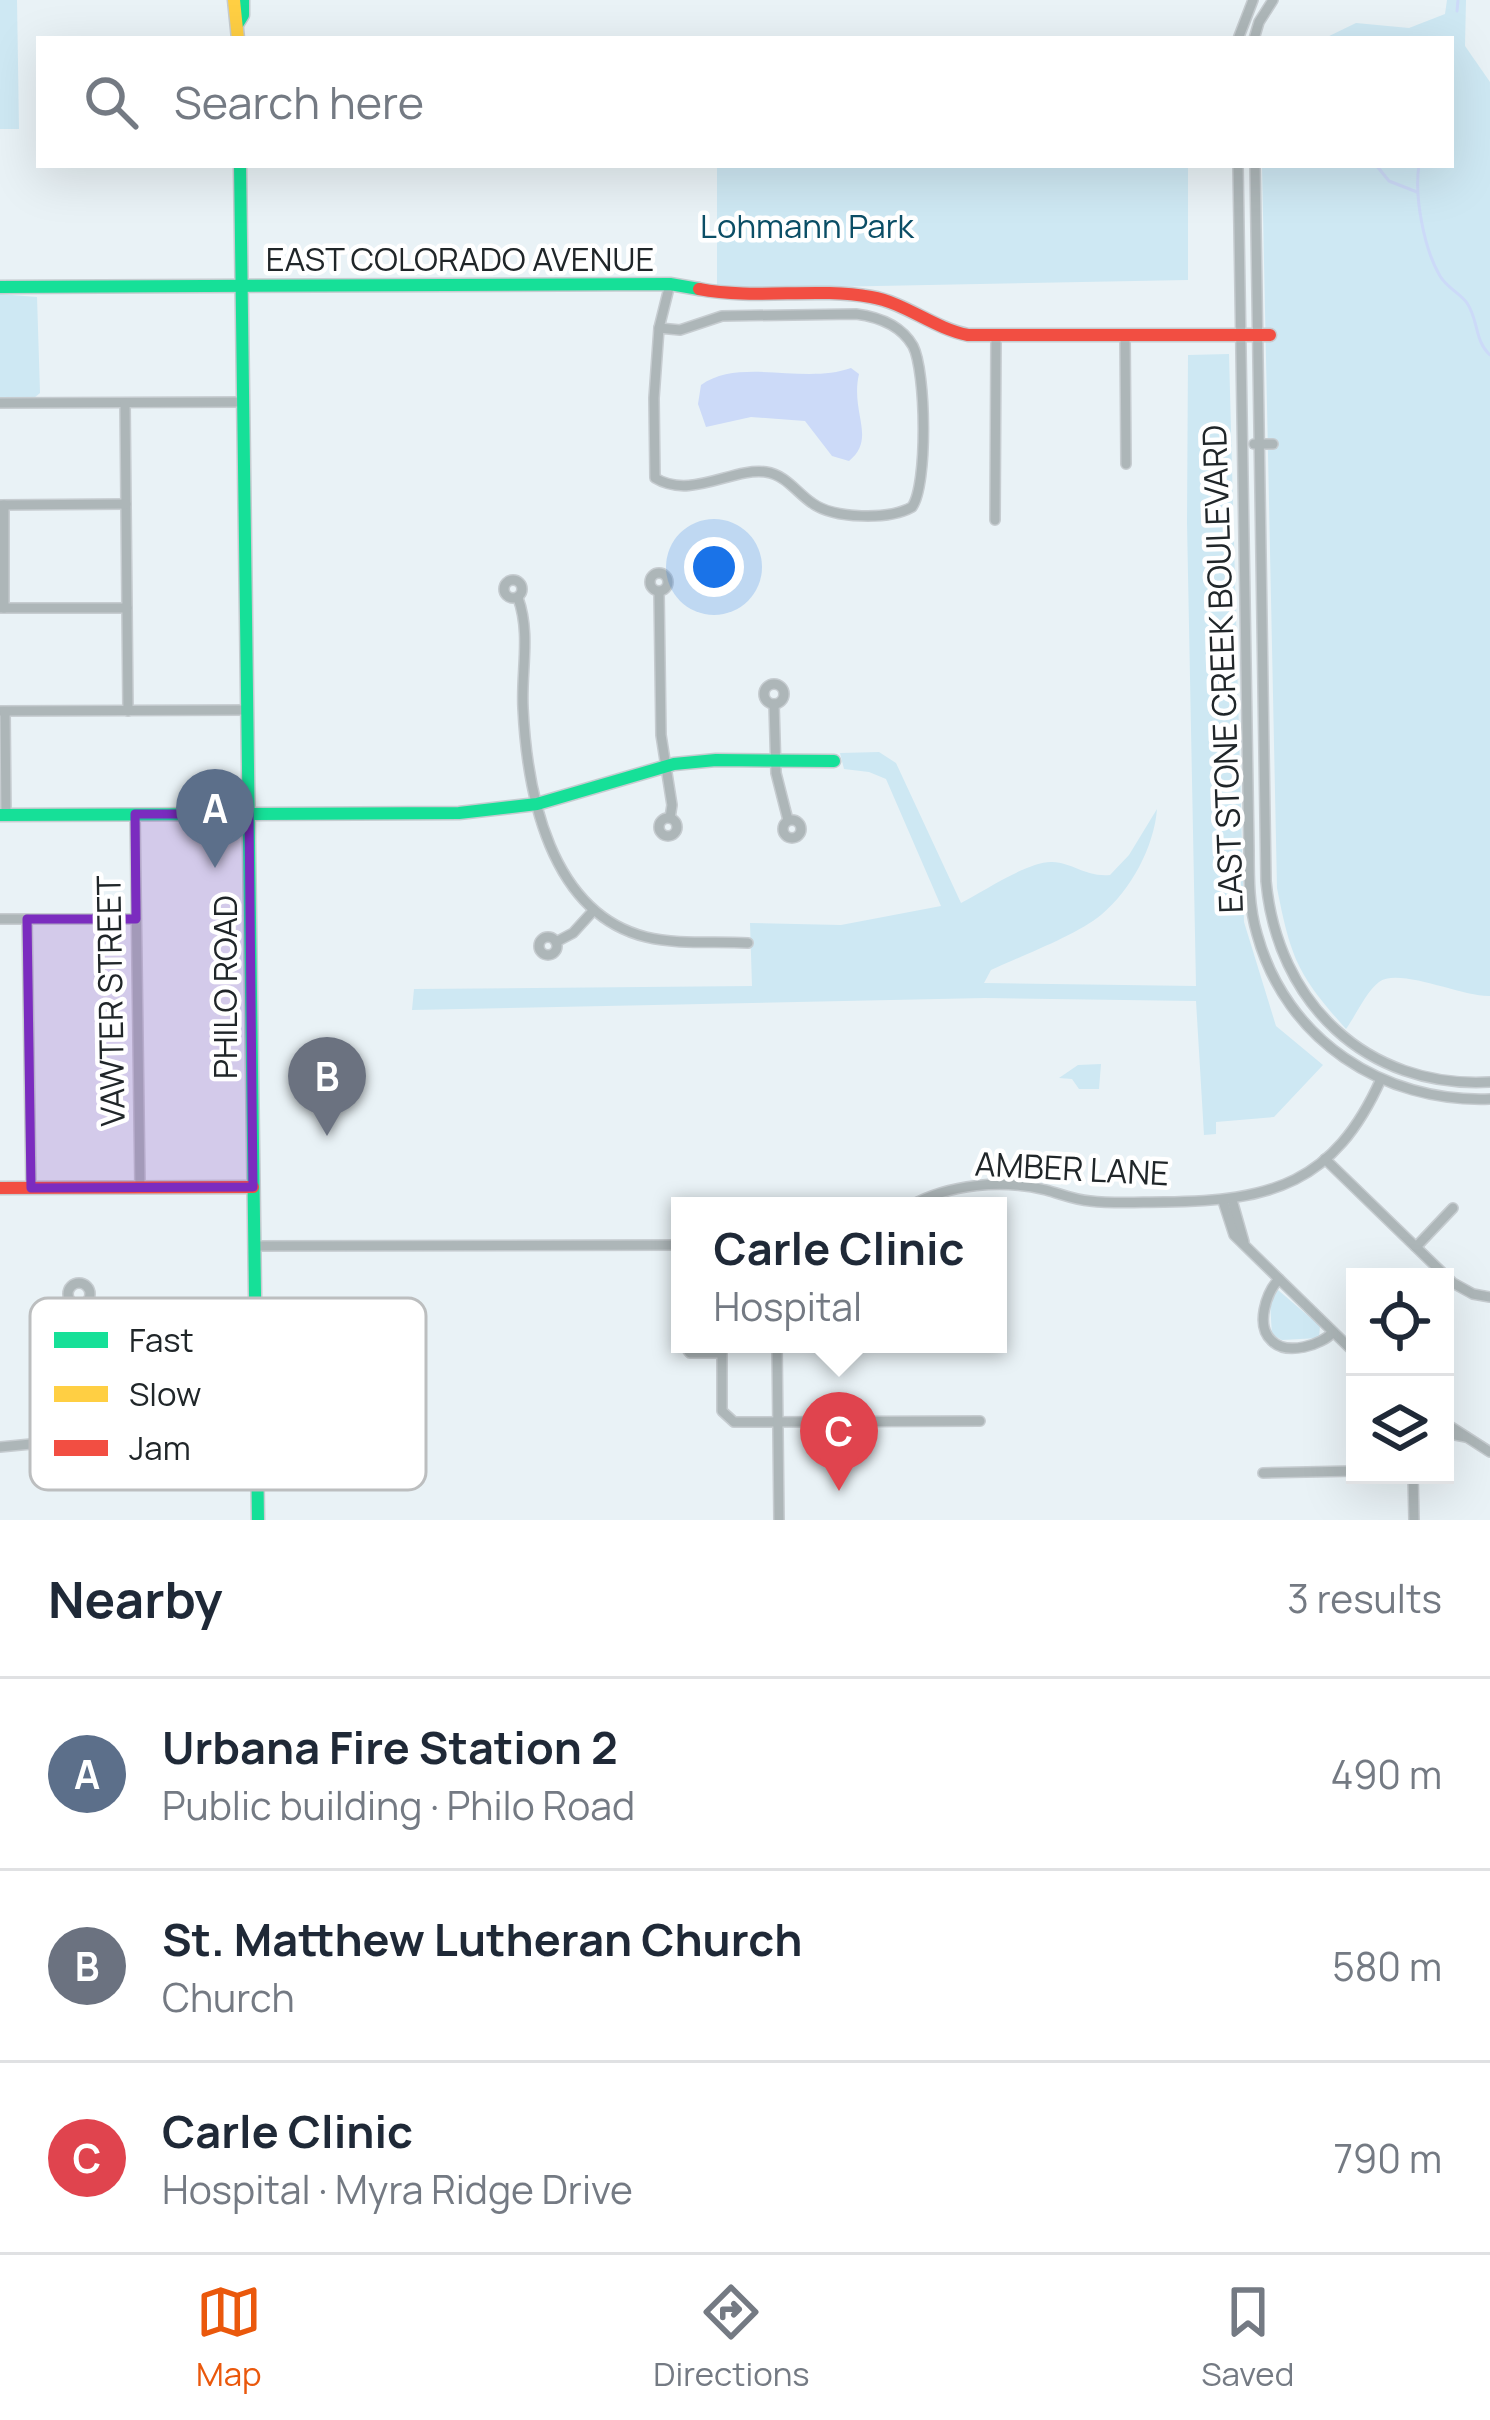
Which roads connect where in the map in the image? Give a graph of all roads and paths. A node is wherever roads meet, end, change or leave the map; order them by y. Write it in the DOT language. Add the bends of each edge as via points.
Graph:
graph roads {
  1 [pos="234,0"];
  2 [pos="243,0"];
  3 [pos="1253,0"];
  4 [pos="1273,0"];
  5 [pos="238,23"];
  6 [pos="238,36"];
  7 [pos="1239,36"];
  8 [pos="1255,36"];
  9 [pos="240,168"];
  10 [pos="1238,168"];
  11 [pos="1255,168"];
  12 [pos="670,284"];
  13 [pos="242,285"];
  14 [pos="0,287"];
  15 [pos="658,328"];
  16 [pos="996,335"];
  17 [pos="1125,335"];
  18 [pos="1240,335"];
  19 [pos="1264,335"];
  20 [pos="243,402"];
  21 [pos="0,403"];
  22 [pos="125,403"];
  23 [pos="1260,444"];
  24 [pos="1273,444"];
  25 [pos="1243,445"];
  26 [pos="1126,464"];
  27 [pos="126,504"];
  28 [pos="2,505"];
  29 [pos="995,520"];
  30 [pos="659,592"];
  31 [pos="518,598"];
  32 [pos="2,608"];
  33 [pos="127,608"];
  34 [pos="774,704"];
  35 [pos="247,710"];
  36 [pos="128,711"];
  37 [pos="3,712"];
  38 [pos="775,760"];
  39 [pos="1264,760"];
  40 [pos="835,761"];
  41 [pos="1248,761"];
  42 [pos="1235,762"];
  43 [pos="664,765"];
  44 [pos="537,804"];
  45 [pos="135,814"];
  46 [pos="249,814"];
  47 [pos="3,815"];
  48 [pos="670,818"];
  49 [pos="788,820"];
  50 [pos="593,911"];
  51 [pos="27,919"];
  52 [pos="136,919"];
  53 [pos="0,920"];
  54 [pos="556,942"];
  55 [pos="748,943"];
  56 [pos="1303,994"];
  57 [pos="1284,1007"];
  58 [pos="1387,1065"];
  59 [pos="1380,1080"];
  60 [pos="1490,1082"];
  61 [pos="1490,1099"];
  62 [pos="1325,1159"];
  63 [pos="253,1186"];
  64 [pos="0,1188"];
  65 [pos="31,1188"];
  66 [pos="140,1188"];
  67 [pos="930,1197"];
  68 [pos="1227,1200"];
  69 [pos="1453,1208"];
  70 [pos="671,1245"];
  71 [pos="255,1246"];
  72 [pos="1416,1247"];
  73 [pos="1279,1279"];
  74 [pos="1490,1297"];
  75 [pos="255,1298"];
  76 [pos="1334,1332"];
  77 [pos="1346,1344"];
  78 [pos="722,1353"];
  79 [pos="777,1353"];
  80 [pos="980,1421"];
  81 [pos="778,1422"];
  82 [pos="1454,1426"];
  83 [pos="1454,1435"];
  84 [pos="1466,1437"];
  85 [pos="30,1445"];
  86 [pos="0,1447"];
  87 [pos="1490,1452"];
  88 [pos="1263,1472"];
  89 [pos="1346,1472"];
  90 [pos="1413,1484"];
  91 [pos="257,1490"];
  92 [pos="258,1520"];
  93 [pos="779,1520"];
  94 [pos="1414,1520"];
  1 -- 5 [label="street"];
  2 -- 5 [label="street"];
  3 -- 7 [label="street"];
  4 -- 8 [label="street"];
  5 -- 6 [label="street"];
  9 -- 13 [label="street, PHILO ROAD"];
  10 -- 18 [label="street, EAST STONE CREEK BOULEVARD"];
  11 -- 19 [label="street, EAST STONE CREEK BOULEVARD"];
  12 -- 13 [label="street, EAST COLORADO AVENUE"];
  12 -- 15 [label="street"];
  12 -- 16 [label="street, EAST COLORADO AVENUE" via="731,295 869,296 953,333"];
  13 -- 14 [label="street, EAST COLORADO AVENUE"];
  13 -- 20 [label="street, PHILO ROAD"];
  15 -- 15 [label="street" via="660,482 715,483 764,472 837,513 898,513 915,503 921,374 901,331 856,314 722,316 680,330"];
  16 -- 17 [label="street, EAST COLORADO AVENUE"];
  16 -- 29 [label="street"];
  17 -- 18 [label="street, EAST COLORADO AVENUE"];
  17 -- 26 [label="street"];
  18 -- 19 [label="street, EAST COLORADO AVENUE"];
  18 -- 25 [label="street, EAST STONE CREEK BOULEVARD"];
  19 -- 23 [label="street, EAST STONE CREEK BOULEVARD"];
  20 -- 22 [label="street"];
  20 -- 35 [label="street, PHILO ROAD"];
  21 -- 22 [label="street"];
  22 -- 27 [label="street"];
  23 -- 24 [label="street"];
  23 -- 25 [label="street"];
  23 -- 39 [label="street, EAST STONE CREEK BOULEVARD"];
  25 -- 41 [label="street, EAST STONE CREEK BOULEVARD"];
  27 -- 28 [label="street"];
  27 -- 33 [label="street"];
  28 -- 32 [label="street"];
  30 -- 43 [label="street"];
  31 -- 44 [label="street"];
  32 -- 33 [label="street"];
  33 -- 36 [label="street"];
  34 -- 38 [label="street"];
  35 -- 36 [label="street"];
  35 -- 46 [label="street, PHILO ROAD"];
  36 -- 37 [label="street"];
  37 -- 47 [label="street"];
  38 -- 40 [label="street"];
  38 -- 43 [label="street"];
  38 -- 49 [label="street"];
  39 -- 41 [label="street"];
  39 -- 56 [label="street, EAST STONE CREEK BOULEVARD" via="1270,917"];
  41 -- 42 [label="street"];
  41 -- 57 [label="street, EAST STONE CREEK BOULEVARD" via="1252,914"];
  43 -- 44 [label="street"];
  43 -- 48 [label="street"];
  44 -- 46 [label="street" via="459,813"];
  44 -- 50 [label="street" via="565,876"];
  45 -- 46 [label="street"];
  45 -- 47 [label="street"];
  45 -- 52 [label="street, VAWTER STREET"];
  46 -- 63 [label="street, PHILO ROAD"];
  50 -- 54 [label="street"];
  50 -- 55 [label="street" via="646,937"];
  51 -- 52 [label="street"];
  51 -- 53 [label="street"];
  51 -- 65 [label="street"];
  52 -- 66 [label="street, VAWTER STREET"];
  56 -- 57 [label="street"];
  56 -- 58 [label="street, EAST STONE CREEK BOULEVARD" via="1342,1036"];
  57 -- 59 [label="street, EAST STONE CREEK BOULEVARD"];
  58 -- 59 [label="street, AMBER LANE"];
  58 -- 60 [label="street, EAST STONE CREEK BOULEVARD" via="1443,1081"];
  59 -- 61 [label="street, EAST STONE CREEK BOULEVARD" via="1421,1094"];
  59 -- 62 [label="street, AMBER LANE"];
  62 -- 68 [label="street, AMBER LANE" via="1281,1187"];
  62 -- 72 [label="street"];
  63 -- 66 [label="street"];
  63 -- 71 [label="street, PHILO ROAD"];
  64 -- 65 [label="street"];
  65 -- 66 [label="street"];
  67 -- 68 [label="street, AMBER LANE" via="971,1186 1026,1186 1097,1202"];
  68 -- 73 [label="street" via="1234,1235"];
  69 -- 72 [label="street"];
  70 -- 71 [label="street"];
  71 -- 75 [label="street, PHILO ROAD"];
  72 -- 74 [label="street" via="1463,1289"];
  73 -- 76 [label="street"];
  73 -- 76 [label="street" via="1265,1303 1271,1341 1315,1346"];
  76 -- 77 [label="street"];
  78 -- 81 [label="street" via="726,1418"];
  79 -- 81 [label="street"];
  80 -- 81 [label="street"];
  81 -- 93 [label="street"];
  82 -- 84 [label="street"];
  83 -- 84 [label="street"];
  84 -- 87 [label="street"];
  85 -- 86 [label="street"];
  88 -- 89 [label="street"];
  90 -- 94 [label="street"];
  91 -- 92 [label="street, PHILO ROAD"];
}
